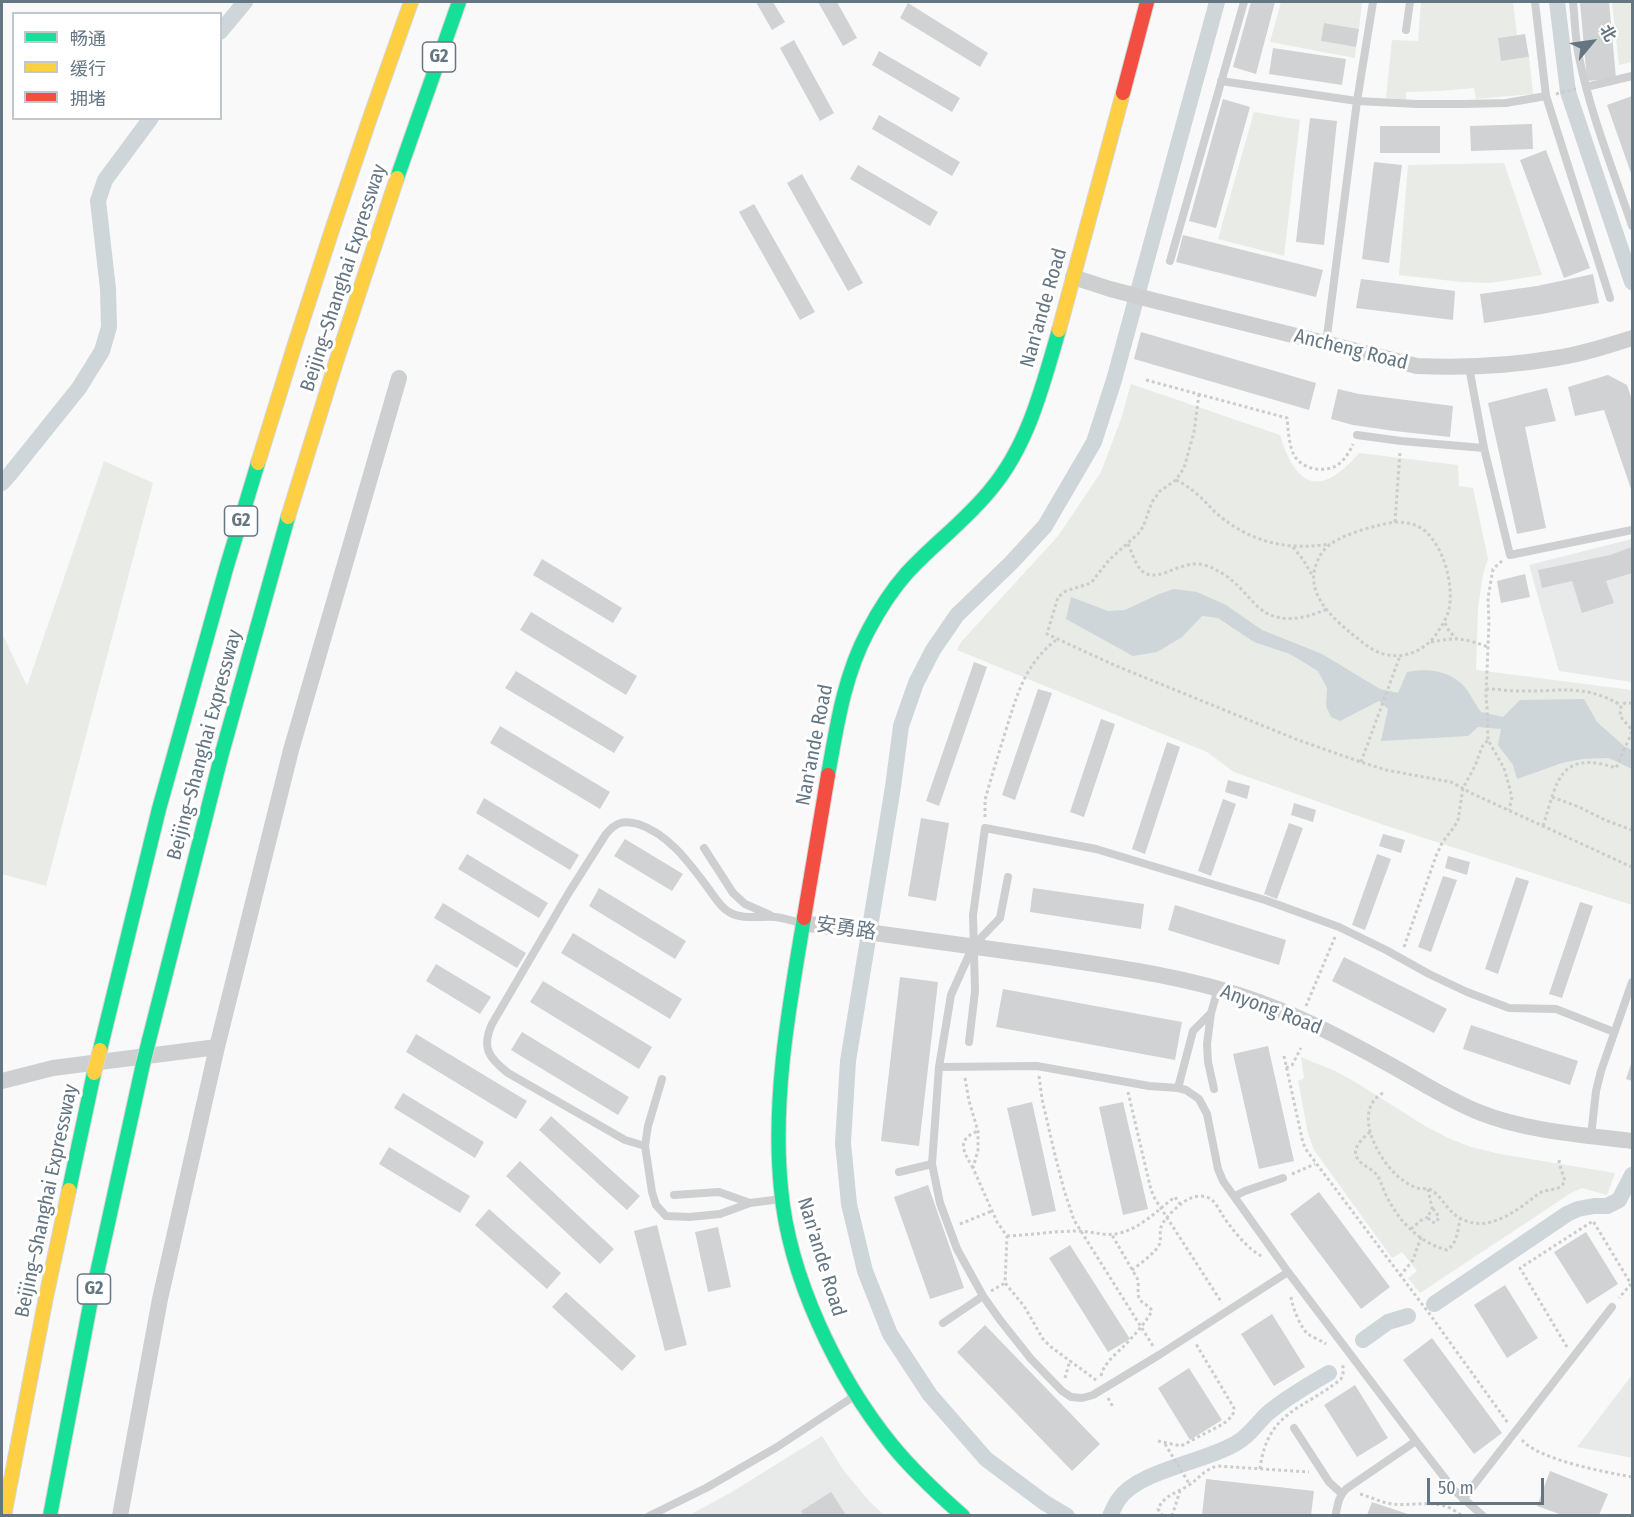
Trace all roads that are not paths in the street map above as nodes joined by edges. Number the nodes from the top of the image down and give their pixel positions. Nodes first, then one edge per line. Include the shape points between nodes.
1 (411, 2) edge
2 (459, 2) edge
3 (1147, 2) edge
4 (1244, 2) edge
5 (1373, 2) edge
6 (1410, 2) edge
7 (1535, 2) edge
8 (1573, 2) edge
9 (1406, 30) dead end
10 (1632, 76) edge
11 (1221, 81) junction
12 (1587, 87) junction
13 (1550, 95) junction
14 (1357, 101) junction
15 (1632, 226) edge
16 (1170, 261) dead end
17 (1073, 277) junction
18 (1610, 297) dead end
19 (1632, 338) edge
20 (1326, 344) junction
21 (1469, 367) junction
22 (399, 378) dead end
23 (1357, 435) road end
24 (1484, 448) junction
25 (1632, 530) edge
26 (704, 849) dead end
27 (1008, 877) dead end
28 (776, 917) junction
29 (802, 923) junction
30 (891, 936) joint
31 (974, 946) junction
32 (1632, 982) edge
33 (1218, 989) junction
34 (1212, 1013) junction
35 (1614, 1032) junction
36 (969, 1042) dead end
37 (217, 1047) junction
38 (939, 1068) junction
39 (662, 1079) dead end
40 (2, 1081) edge
41 (1178, 1088) junction
42 (1214, 1089) dead end
43 (1591, 1136) junction
44 (1632, 1141) edge
45 (645, 1146) junction
46 (932, 1164) junction
47 (899, 1172) dead end
48 (1283, 1178) road end
49 (674, 1195) dead end
50 (1235, 1196) junction
51 (782, 1199) junction
52 (750, 1203) junction
53 (1288, 1272) junction
54 (983, 1296) junction
55 (1612, 1307) road end
56 (943, 1323) dead end
57 (857, 1395) junction
58 (1294, 1428) dead end
59 (1416, 1441) junction
60 (1344, 1491) junction
61 (1463, 1499) junction
62 (1336, 1513) dead end
63 (4, 1515) edge
64 (50, 1515) edge
65 (120, 1515) edge
66 (649, 1515) edge
67 (963, 1515) edge
68 (1483, 1515) edge

1 - 63 main road, Beijing–Shanghai Expressway / G2, bridge via 298,331 159,809 94,1072
2 - 64 main road, Beijing–Shanghai Expressway / G2, bridge via 341,346 272,570 203,821 143,1064 90,1305
3 - 17 main road, Nan'ande Road
4 - 11 lane
5 - 14 lane
6 - 9 lane
7 - 13 lane
8 - 12 lane via 1578,56
10 - 12 lane
11 - 14 lane
11 - 16 lane
12 - 15 lane
13 - 14 lane via 1464,104
13 - 18 lane
14 - 20 lane
17 - 20 street, Ancheng Road
17 - 29 main road, Nan'ande Road via 1043,386 1013,458 968,515 905,575 868,630 852,664 842,699
19 - 21 street, Ancheng Road via 1558,358
20 - 21 street, Ancheng Road via 1417,366
21 - 24 lane
22 - 37 street via 291,750
23 - 24 lane
24 - 25 lane via 1510,555
26 - 28 lane via 733,893 745,904
27 - 31 lane via 1000,918
28 - 29 lane
28 - 45 lane via 729,912 673,845 645,826 621,822 606,834 492,1024 486,1036 487,1049 495,1063 625,1140
29 - 30 street, 安勇路
29 - 51 main road, Nan'ande Road via 781,1080 778,1130
30 - 31 street, Anyong Road
31 - 33 street, Anyong Road via 1145,972
31 - 35 lane via 973,915 985,828 1096,849 1265,900 1339,927 1467,992 1509,1008 1556,1009
31 - 36 lane via 975,991
31 - 38 lane via 951,995
32 - 35 lane
33 - 34 lane
33 - 43 street, Anyong Road via 1329,1032 1481,1113 1520,1125
34 - 41 lane via 1193,1031
34 - 42 lane via 1207,1050
35 - 43 lane via 1598,1082
37 - 40 street via 52,1068
37 - 65 street via 160,1299
38 - 41 lane via 1037,1066
38 - 46 lane
39 - 45 lane
41 - 50 lane via 1204,1106 1218,1169
43 - 44 street, Anyong Road
45 - 52 lane via 652,1192 656,1205 666,1216 720,1214
46 - 47 lane
46 - 54 lane via 940,1203 957,1249
48 - 50 lane
49 - 52 lane via 718,1192
50 - 53 lane
51 - 52 lane
51 - 57 main road, Nan'ande Road via 807,1295
53 - 54 lane via 1159,1355 1082,1398 1062,1391 1030,1359
53 - 59 lane
54 - 56 lane
55 - 61 lane
57 - 66 lane via 706,1488
57 - 67 main road, Nan'ande Road via 892,1445
58 - 60 lane via 1329,1482
59 - 60 lane
59 - 61 lane
60 - 62 lane
61 - 68 lane

